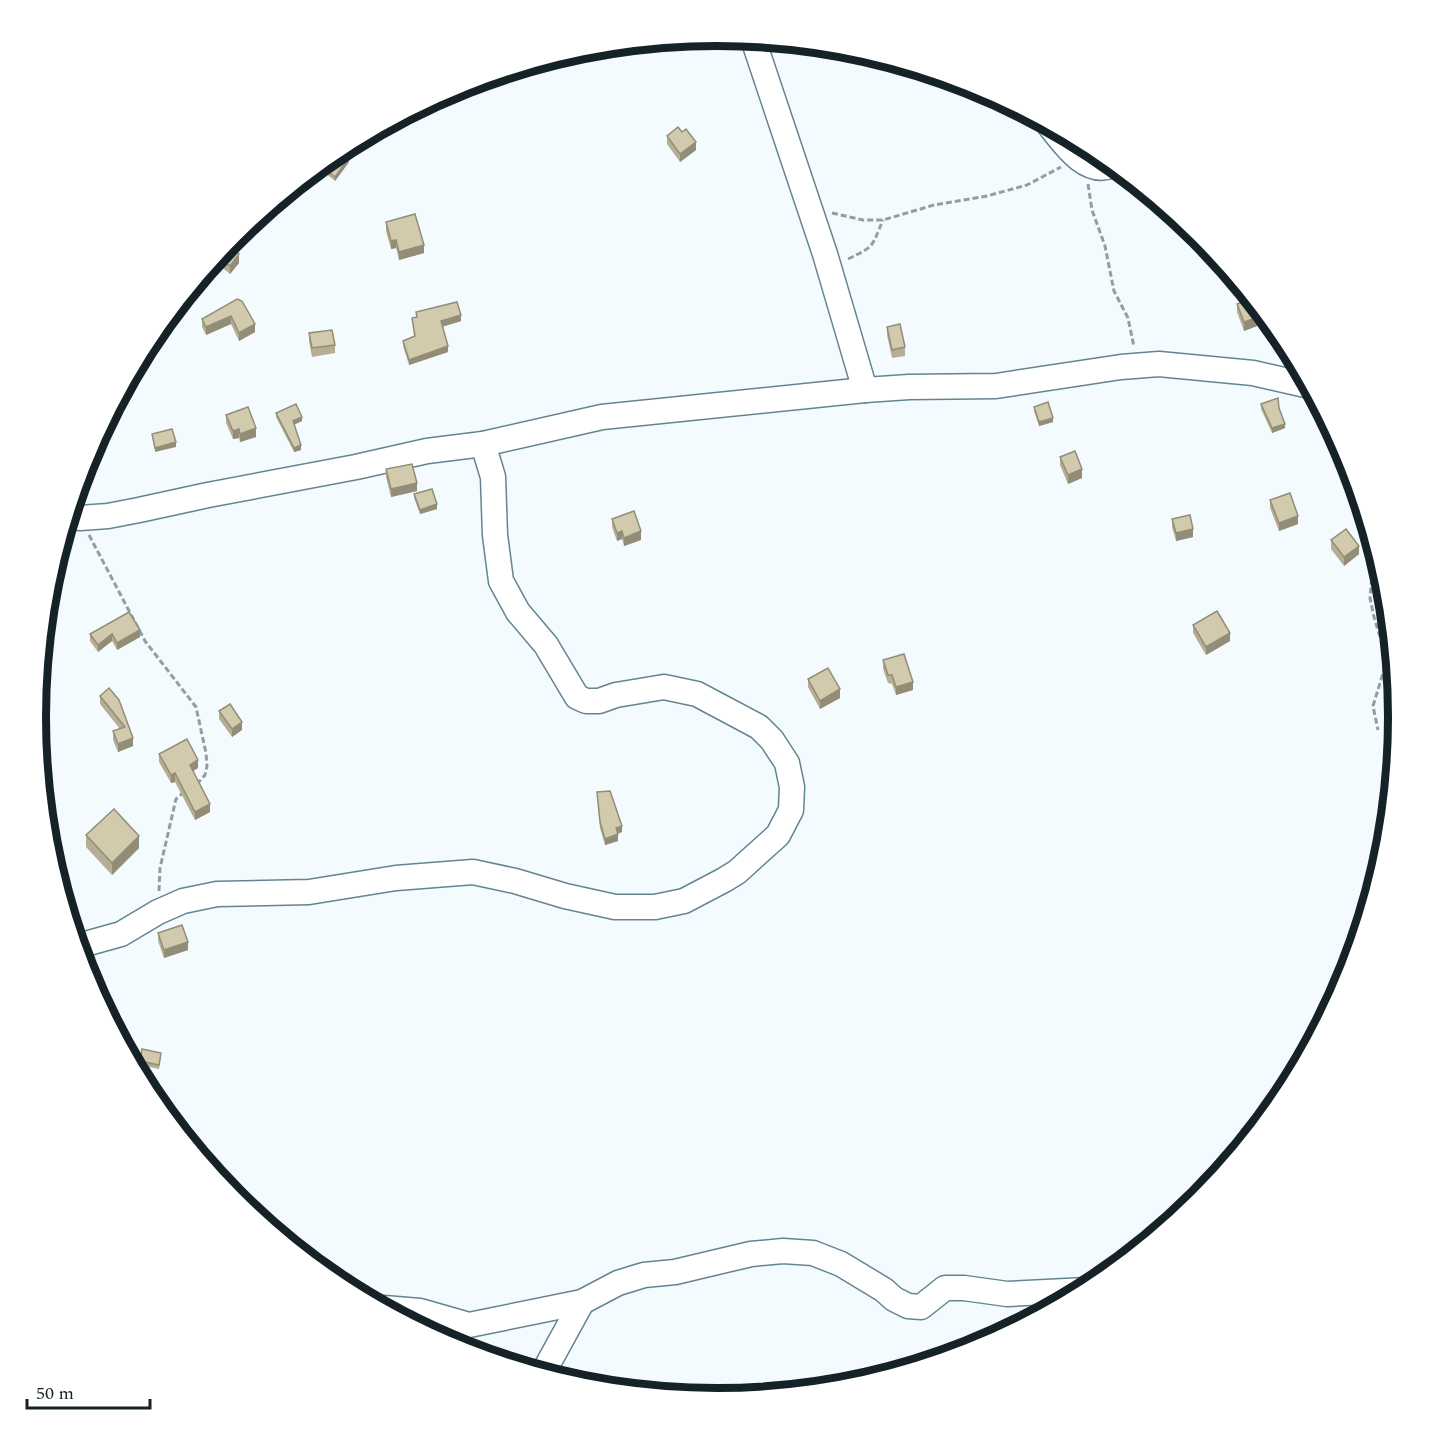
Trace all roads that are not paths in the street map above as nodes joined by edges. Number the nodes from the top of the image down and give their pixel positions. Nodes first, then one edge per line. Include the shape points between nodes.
1 (756, 48) edge
2 (1062, 142) edge
3 (1101, 168) edge
4 (1300, 384) edge
5 (865, 390) junction
6 (483, 444) junction
7 (77, 517) edge
8 (86, 944) edge
9 (1065, 1291) edge
10 (582, 1302) junction
11 (403, 1310) edge
12 (547, 1367) edge

1 - 5 street
2 - 3 street via 1082,160
4 - 5 street via 1253,374 1159,364 996,386
5 - 6 street via 602,417
6 - 7 street via 427,451 108,516
6 - 8 street via 493,477 501,581 577,697 599,701 664,687 697,694 759,727 787,763 792,787 791,810 778,835 724,880 684,901 655,907 615,907 473,872 396,878 309,892 217,894 183,901 121,934
9 - 10 street via 1007,1294 945,1288 921,1307 908,1306 842,1264 813,1253 783,1251 644,1275 618,1283
10 - 11 street via 469,1325
10 - 12 street

